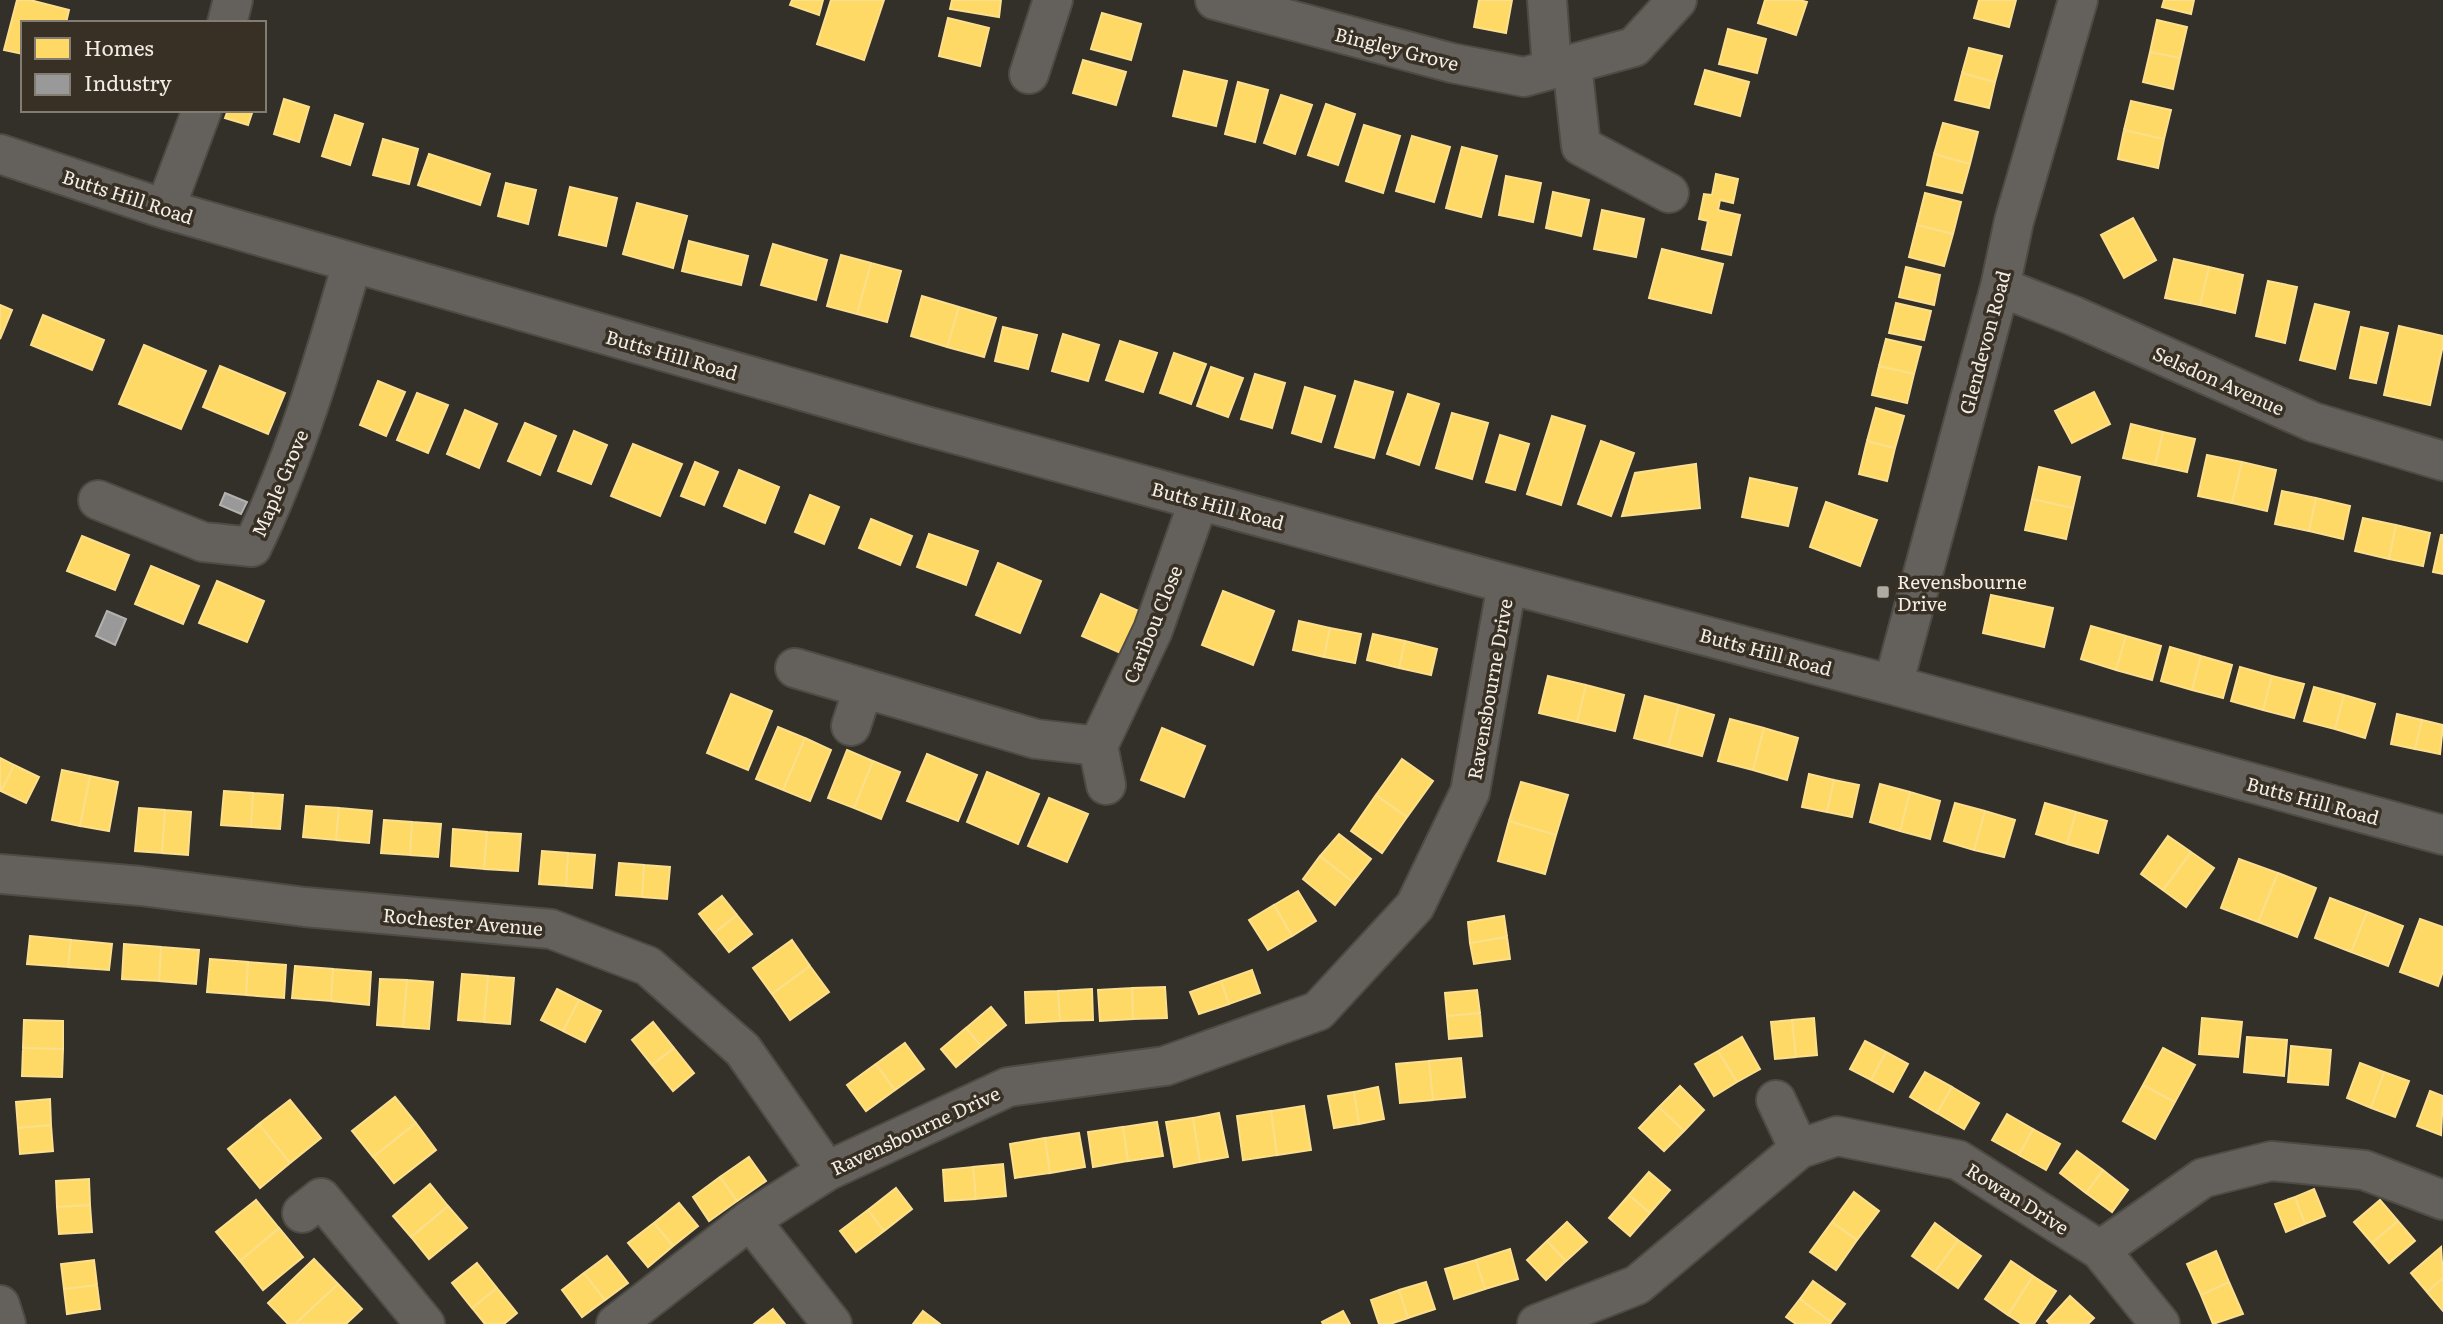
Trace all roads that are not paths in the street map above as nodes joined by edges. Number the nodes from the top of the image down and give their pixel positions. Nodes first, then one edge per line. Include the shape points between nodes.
1 (233, 0) edge
2 (1053, 0) edge
3 (1547, 0) edge
4 (1677, 0) edge
5 (2078, 0) edge
6 (1234, 2) edge
7 (228, 21) edge
8 (1562, 66) junction
9 (1029, 74) dead end
10 (201, 112) edge
11 (0, 154) edge
12 (1669, 193) dead end
13 (165, 209) junction
14 (352, 264) junction
15 (2000, 287) junction
16 (2443, 461) edge
17 (98, 500) dead end
18 (1199, 500) junction
19 (1507, 584) junction
20 (795, 668) dead end
21 (1893, 685) junction
22 (863, 689) junction
23 (851, 726) dead end
24 (1098, 746) junction
25 (1106, 785) dead end
26 (2443, 835) edge
27 (0, 874) edge
28 (1776, 1100) dead end
29 (1799, 1149) junction
30 (827, 1171) junction
31 (322, 1197) dead end
32 (2443, 1200) edge
33 (750, 1220) junction
34 (2100, 1250) junction
35 (0, 1305) edge
36 (6, 1324) edge
37 (425, 1324) edge
38 (616, 1324) edge
39 (832, 1324) edge
40 (1537, 1324) edge
41 (2160, 1324) edge

1 - 7 street
2 - 9 street
3 - 8 street
4 - 8 street, Bingley Grove via 1634,47
5 - 15 street, Glendevon Road via 2014,221
6 - 8 street, Bingley Grove via 1452,64 1524,76
8 - 12 street via 1581,146
10 - 13 street
11 - 13 street, Butts Hill Road
13 - 14 street, Butts Hill Road
14 - 17 street, Maple Grove via 313,400 252,547 203,542
14 - 18 street, Butts Hill Road
15 - 16 street, Selsdon Avenue via 2314,422
15 - 21 street, Glendevon Road
18 - 19 street, Butts Hill Road
18 - 24 street, Caribou Close via 1153,630
19 - 21 street, Butts Hill Road
19 - 30 street, Ravensbourne Drive via 1470,792 1415,906 1318,1011 1165,1066 1008,1087
20 - 22 street
21 - 26 street, Butts Hill Road
22 - 23 street
22 - 24 street via 1036,739
24 - 25 street
27 - 30 street, Rochester Avenue via 551,929 648,966 743,1050
28 - 29 street
29 - 34 street, Rowan Drive via 1837,1136 1958,1160
29 - 40 street, Rowan Drive via 1637,1285
30 - 33 street, Ravensbourne Drive
31 - 37 street
32 - 34 street via 2364,1170 2271,1161 2203,1178
33 - 38 street, Ravensbourne Drive
33 - 39 street
34 - 41 street, Rowan Drive
35 - 36 street

